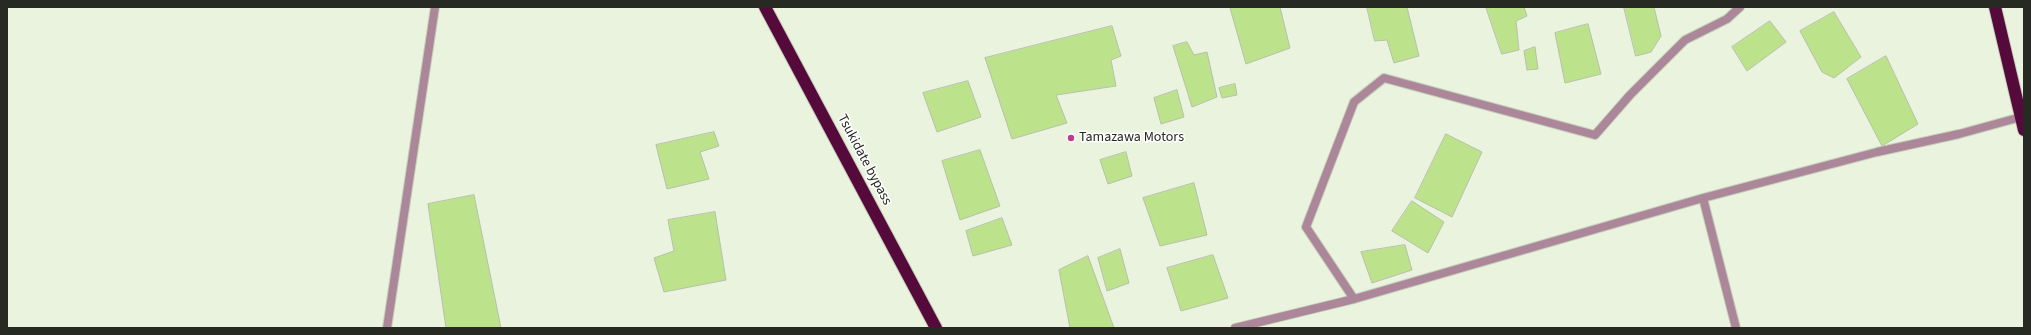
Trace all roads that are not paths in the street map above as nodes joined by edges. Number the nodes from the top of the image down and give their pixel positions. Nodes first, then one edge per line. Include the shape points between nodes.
1 (435, 7) edge
2 (765, 7) edge
3 (1740, 7) edge
4 (1996, 7) edge
5 (2021, 117) junction
6 (2024, 130) edge
7 (1703, 198) junction
8 (1354, 299) junction
9 (387, 328) edge
10 (936, 328) edge
11 (1235, 328) edge
12 (1736, 328) edge

1 - 9 street
2 - 10 highway, Tsukidate bypass
3 - 8 street via 1727,19 1685,40 1630,95 1596,135 1384,78 1354,102 1306,227
4 - 5 highway
5 - 6 highway
5 - 7 street
7 - 8 street
7 - 12 street
8 - 11 street

